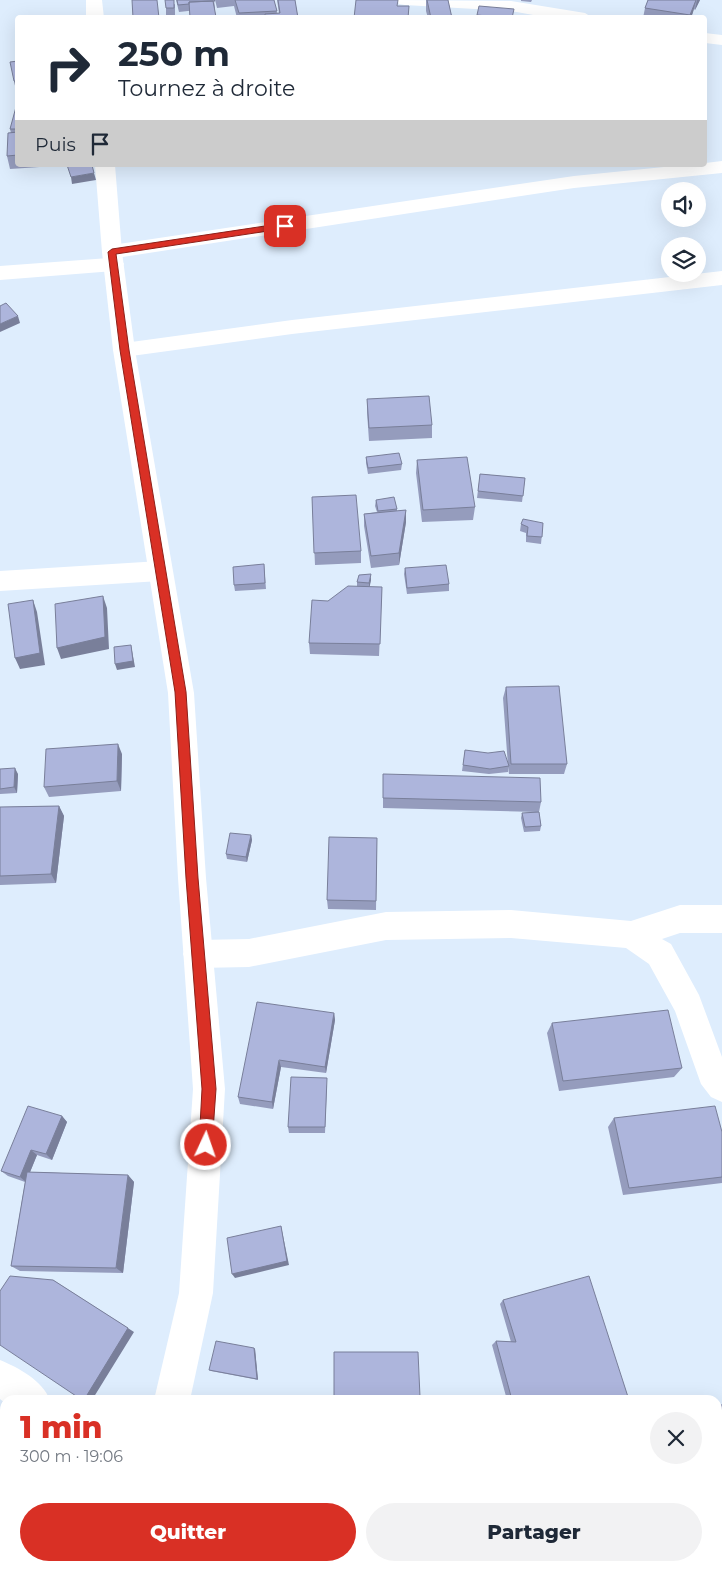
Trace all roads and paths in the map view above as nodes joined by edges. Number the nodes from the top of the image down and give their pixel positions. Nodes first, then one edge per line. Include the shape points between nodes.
1 (94, 0) edge
2 (405, 0) edge
3 (95, 15) edge
4 (567, 15) edge
5 (707, 38) edge
6 (722, 40) edge
7 (105, 167) edge
8 (722, 167) edge
9 (113, 258) junction
10 (0, 273) edge
11 (722, 278) edge
12 (124, 350) junction
13 (160, 571) junction
14 (0, 581) edge
15 (722, 919) edge
16 (631, 935) junction
17 (198, 954) junction
18 (722, 1086) edge
19 (0, 1378) edge
20 (25, 1395) edge
21 (173, 1395) edge

1 - 3 street
2 - 4 street via 511,6
5 - 6 street
7 - 9 street
8 - 9 street via 574,182
9 - 10 street
9 - 12 street
11 - 12 street via 292,326
12 - 13 street
13 - 14 street
13 - 17 street via 181,692
15 - 16 street via 680,919
16 - 17 street via 511,924 395,926 249,953
16 - 18 street via 660,954 688,1005 712,1073
17 - 21 street via 209,1089 196,1293
19 - 20 street

